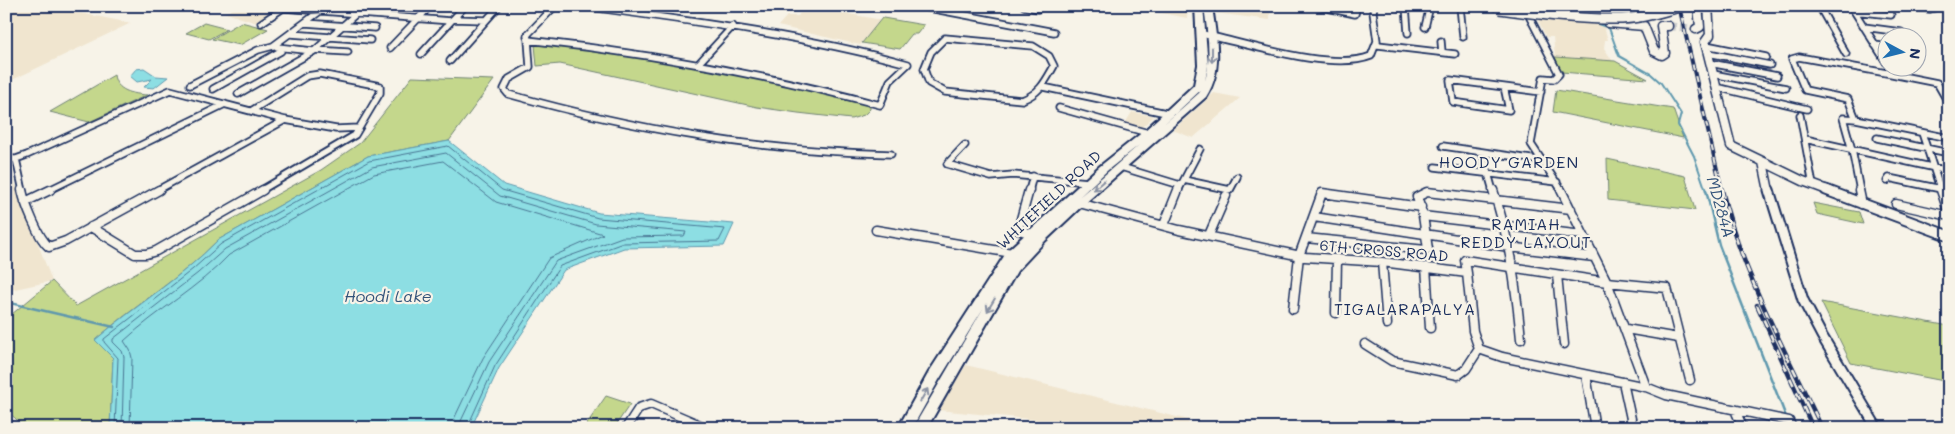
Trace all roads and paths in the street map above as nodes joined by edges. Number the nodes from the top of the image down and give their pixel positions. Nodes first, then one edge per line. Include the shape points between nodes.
1 (327, 6) edge
2 (365, 6) edge
3 (430, 6) edge
4 (466, 6) edge
5 (499, 6) edge
6 (555, 6) edge
7 (582, 6) edge
8 (918, 6) edge
9 (1024, 6) edge
10 (1199, 6) edge
11 (1208, 6) edge
12 (1318, 6) edge
13 (1356, 6) edge
14 (1374, 6) edge
15 (1406, 6) edge
16 (1430, 6) edge
17 (1460, 6) edge
18 (1517, 6) edge
19 (1670, 6) edge
20 (1682, 6) edge
21 (1698, 6) edge
22 (1708, 6) edge
23 (1819, 6) edge
24 (1906, 6) edge
25 (1938, 6) edge
26 (285, 7) edge
27 (1495, 7) edge
28 (1555, 8) edge
29 (1038, 9) dead end
30 (1581, 9) edge
31 (1853, 9) edge
32 (1530, 10) edge
33 (1620, 10) edge
34 (320, 12) junction
35 (356, 14) junction
36 (1891, 15) dead end
37 (418, 18) junction
38 (452, 20) junction
39 (486, 20) junction
40 (261, 23) dead end
41 (305, 23) junction
42 (1635, 24) junction
43 (342, 26) junction
44 (733, 26) junction
45 (1668, 26) dead end
46 (1425, 27) dead end
47 (1864, 27) junction
48 (375, 28) dead end
49 (1696, 29) dead end
50 (1878, 29) edge
51 (1054, 32) dead end
52 (1408, 33) dead end
53 (291, 34) junction
54 (1207, 35) junction
55 (330, 37) junction
56 (1463, 37) dead end
57 (370, 40) dead end
58 (528, 40) junction
59 (1441, 41) dead end
60 (1378, 45) junction
61 (1875, 45) junction
62 (1878, 45) edge
63 (272, 46) junction
64 (281, 48) junction
65 (390, 48) dead end
66 (1707, 49) junction
67 (1878, 50) edge
68 (314, 51) junction
69 (348, 52) dead end
70 (1442, 52) junction
71 (421, 54) dead end
72 (1454, 54) dead end
73 (1846, 54) dead end
74 (1766, 57) dead end
75 (450, 61) dead end
76 (699, 63) junction
77 (1710, 63) junction
78 (1770, 65) dead end
79 (1878, 72) edge
80 (1713, 74) junction
81 (1777, 76) dead end
82 (1912, 78) edge
83 (190, 86) dead end
84 (1044, 87) junction
85 (1203, 87) junction
86 (1504, 87) junction
87 (1716, 87) junction
88 (1786, 88) dead end
89 (214, 89) dead end
90 (1541, 92) junction
91 (238, 94) dead end
92 (225, 104) junction
93 (1949, 104) edge
94 (1059, 108) dead end
95 (1807, 109) dead end
96 (250, 111) junction
97 (1171, 114) junction
98 (1800, 115) dead end
99 (1856, 119) junction
100 (285, 120) junction
101 (359, 128) junction
102 (1148, 133) junction
103 (1922, 133) junction
104 (1877, 138) dead end
105 (1949, 138) edge
106 (1805, 140) junction
107 (965, 145) dead end
108 (1443, 146) dead end
109 (1926, 148) junction
110 (1200, 150) dead end
111 (1852, 150) junction
112 (1482, 152) junction
113 (1949, 153) edge
114 (891, 154) dead end
115 (6, 159) edge
116 (16, 159) junction
117 (1544, 161) junction
118 (1763, 162) junction
119 (1121, 167) junction
120 (1435, 167) dead end
121 (1933, 168) junction
122 (1949, 171) edge
123 (1486, 174) junction
124 (1033, 176) junction
125 (1237, 177) dead end
126 (1887, 181) dead end
127 (1088, 182) junction
128 (1182, 182) junction
129 (1557, 182) junction
130 (1813, 185) junction
131 (1941, 190) junction
132 (1949, 194) edge
133 (1226, 196) dead end
134 (1496, 200) junction
135 (25, 202) junction
136 (1079, 203) junction
137 (1862, 204) junction
138 (1896, 204) dead end
139 (1421, 207) junction
140 (1571, 209) junction
141 (1949, 215) edge
142 (1423, 216) junction
143 (1314, 218) junction
144 (1164, 225) junction
145 (1505, 226) junction
146 (91, 227) junction
147 (876, 230) dead end
148 (1033, 234) junction
149 (1426, 234) junction
150 (1209, 235) junction
151 (1583, 235) junction
152 (1949, 236) edge
153 (1306, 238) junction
154 (1509, 247) junction
155 (1012, 254) junction
156 (1299, 256) junction
157 (1594, 257) junction
158 (1337, 259) junction
159 (1382, 262) junction
160 (1426, 267) junction
161 (1512, 269) junction
162 (1467, 273) junction
163 (1557, 275) junction
164 (1607, 282) junction
165 (1293, 309) dead end
166 (1336, 313) dead end
167 (1387, 324) dead end
168 (1430, 328) dead end
169 (1626, 329) junction
170 (1678, 338) junction
171 (1521, 339) dead end
172 (1365, 344) dead end
173 (1564, 344) dead end
174 (1480, 349) junction
175 (949, 364) junction
176 (1586, 375) junction
177 (1690, 380) dead end
178 (1623, 382) junction
179 (1646, 387) junction
180 (1735, 410) junction
181 (1790, 425) edge
182 (626, 428) edge
183 (707, 428) edge
184 (905, 428) edge
185 (920, 428) edge
186 (1595, 428) edge
187 (1633, 428) edge
188 (1743, 428) edge
189 (1877, 428) edge

1 - 34 street
2 - 35 street
3 - 37 street
4 - 38 street
5 - 39 street
6 - 58 street via 529,33
7 - 44 street
8 - 51 street
9 - 29 street
10 - 54 main road
11 - 54 main road
12 - 13 street via 1355,14
14 - 60 street
15 - 52 street
16 - 46 street
17 - 56 street
18 - 32 street
19 - 27 main road, bridge via 1642,14 1614,16
20 - 27 main road, bridge via 1622,19 1544,15
21 - 49 street via 1700,28
22 - 66 street via 1710,32 1705,42
23 - 73 street
24 - 25 street
26 - 34 street
26 - 40 street
27 - 32 street
28 - 30 street
28 - 32 street
30 - 33 street
31 - 36 street
31 - 47 street
32 - 42 street
32 - 90 street via 1559,74 1554,79 1543,78
33 - 42 street
34 - 35 street
34 - 41 street
35 - 37 street
35 - 43 street
37 - 38 street
37 - 65 street
38 - 39 street
38 - 71 street
39 - 75 street
41 - 43 street
41 - 53 street
42 - 45 street via 1644,26 1654,51 1662,55 1665,54 1661,26
43 - 48 street
43 - 55 street
44 - 76 street
44 - 76 street via 860,51 908,64 890,81 880,105 795,82
47 - 50 street
47 - 61 street
53 - 55 street
53 - 63 street
54 - 60 street via 1291,55 1342,61 1367,59
54 - 85 main road via 1211,78
55 - 57 street
55 - 68 street
58 - 76 street via 612,48
58 - 114 street via 530,67 504,84 508,94 650,131 779,149
59 - 70 street
60 - 70 street
61 - 62 street
61 - 67 street
63 - 64 street
63 - 83 street via 258,50
64 - 68 street
64 - 89 street via 281,51
66 - 74 street
66 - 77 street
66 - 78 street
68 - 69 street
68 - 91 street
70 - 72 street
77 - 80 street
77 - 81 street
79 - 99 street via 1793,58 1805,90 1848,99
80 - 87 street
80 - 88 street
82 - 93 street via 1937,83
84 - 84 street via 1022,100 945,92 929,83 924,68 931,52 945,38 1033,46 1049,56 1054,66
84 - 97 street
85 - 97 main road, WHITEFIELD ROAD
85 - 119 main road, WHITEFIELD ROAD via 1170,126
86 - 86 street via 1459,81 1450,80 1453,102 1509,110
86 - 90 street
87 - 95 street
87 - 118 street via 1731,146
90 - 117 street via 1531,144
92 - 96 street
92 - 116 street via 170,90
92 - 135 street
94 - 102 street
96 - 100 street
96 - 101 street via 307,76 320,74 380,86 380,93
97 - 102 main road, WHITEFIELD ROAD
98 - 106 street
99 - 103 street
99 - 111 street via 1843,118
100 - 101 street via 336,129
100 - 146 street
101 - 146 street via 346,142 156,251 135,254
102 - 127 main road, WHITEFIELD ROAD
103 - 105 street
103 - 109 street
104 - 109 street
106 - 111 street
106 - 130 street
107 - 124 street via 947,164 991,177
108 - 112 street
109 - 113 street
109 - 121 street
110 - 128 street
111 - 121 street
111 - 137 street
112 - 117 street
112 - 123 street
115 - 116 street
116 - 135 street
117 - 129 street
118 - 130 street
118 - 189 street via 1772,204 1803,300
119 - 128 street
119 -> 136 main road, WHITEFIELD ROAD
120 - 123 street
121 - 122 street
121 - 131 street
123 - 129 street
123 - 134 street
124 - 127 street
124 - 148 street via 1018,230
125 - 128 street via 1230,190
126 - 131 street via 1889,178
127 - 148 main road, WHITEFIELD ROAD
128 - 144 street
129 - 140 street
130 - 137 street
131 - 132 street
131 - 141 street
133 - 150 street
134 - 139 street via 1427,192 1417,197
134 - 140 street
134 - 145 street
135 - 146 street via 42,242 49,247
136 - 144 street, 6TH CROSS ROAD
136 -> 175 main road, WHITEFIELD ROAD via 1013,268
137 - 152 street
138 - 141 street
139 - 142 street
139 - 143 street via 1322,192
140 - 151 street
142 - 145 street
142 - 149 street
143 - 149 street
143 - 153 street
144 - 150 street, 6TH CROSS ROAD
145 - 151 street
145 - 154 street
147 - 155 street
148 - 155 main road, WHITEFIELD ROAD
149 - 153 street via 1428,249 1424,251
149 - 154 street
150 - 156 street, 6TH CROSS ROAD
151 - 157 street
153 - 156 street
154 - 157 street
154 - 161 street
155 - 175 main road, WHITEFIELD ROAD
156 - 158 street, 6TH CROSS ROAD
156 - 165 street
157 - 164 street
158 - 159 street, 6TH CROSS ROAD
158 - 166 street
159 - 160 street, 6TH CROSS ROAD
159 - 167 street
160 - 162 street, 6TH CROSS ROAD
160 - 168 street
161 - 162 street, 6TH CROSS ROAD via 1465,260
161 - 163 street, 6TH CROSS ROAD
161 - 171 street
162 - 174 street via 1473,331
163 - 164 street, 6TH CROSS ROAD
163 - 173 street
164 - 169 street
164 - 170 street, 6TH CROSS ROAD via 1667,288
169 - 170 street
169 - 179 street
170 - 177 street
172 - 174 street via 1392,361 1458,375
174 - 176 street via 1502,357
184 -> 175 main road, WHITEFIELD ROAD
175 - 185 main road, WHITEFIELD ROAD
176 - 178 street
176 - 186 street
178 - 179 street
178 - 187 street
179 - 180 street via 1666,395
180 - 181 street
180 - 188 street
182 - 183 street via 639,408 650,404

